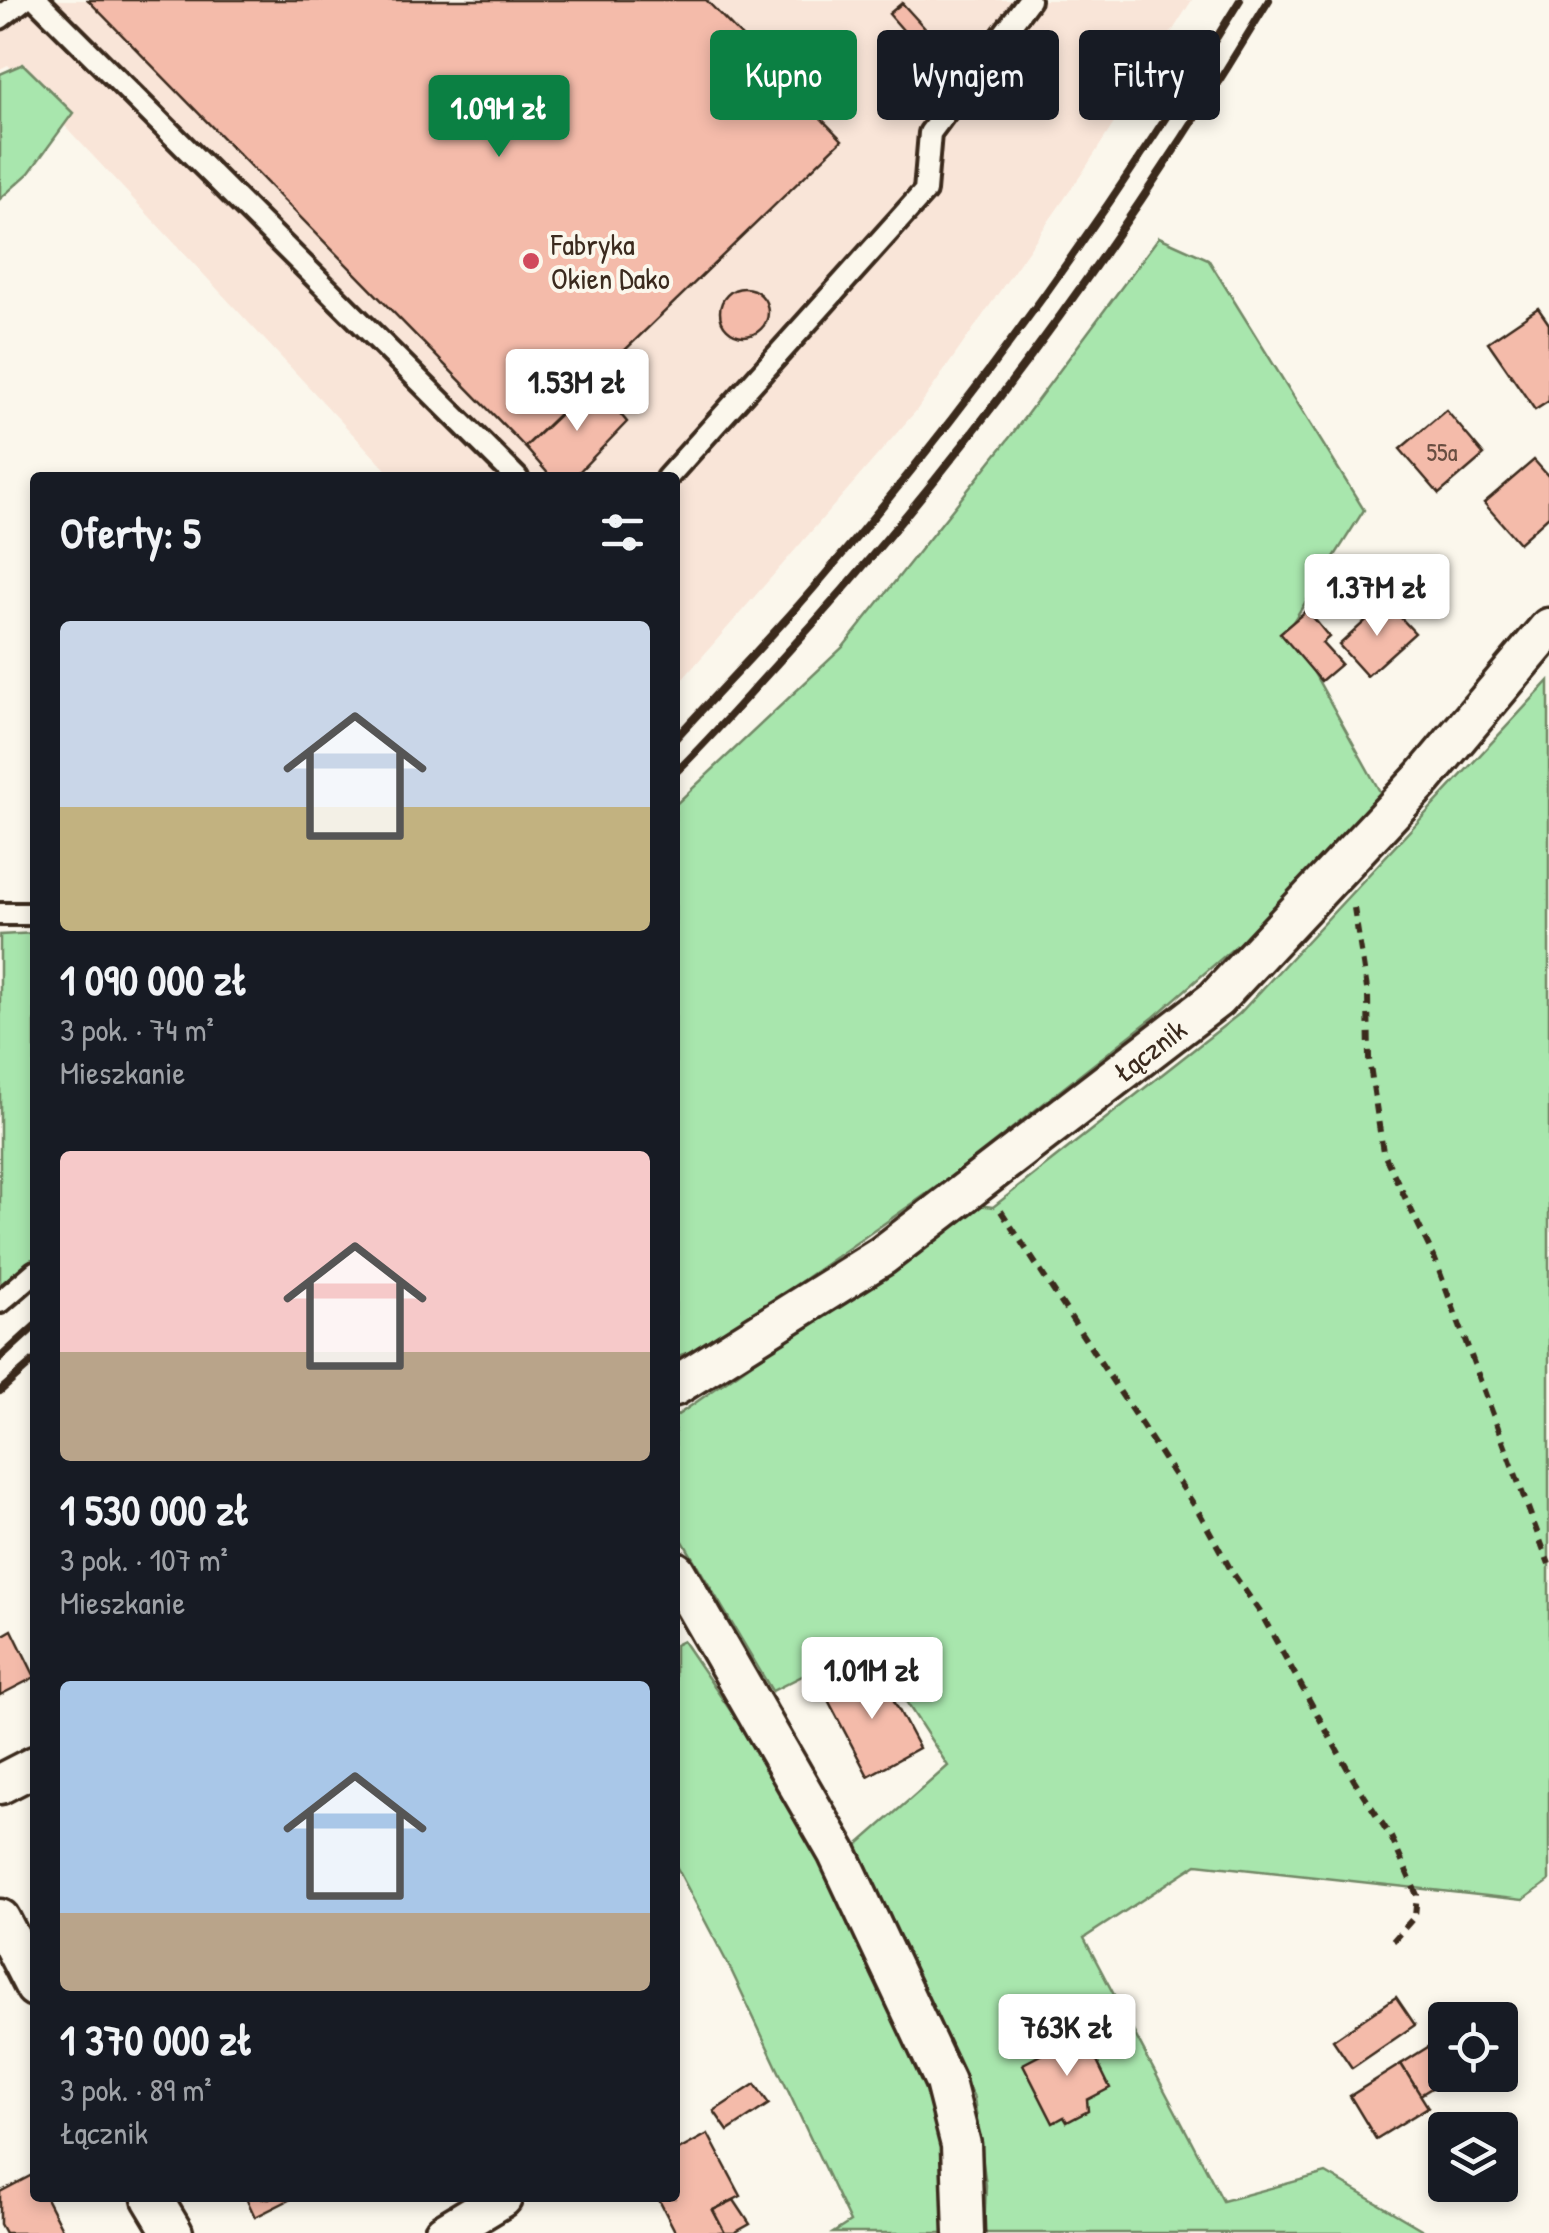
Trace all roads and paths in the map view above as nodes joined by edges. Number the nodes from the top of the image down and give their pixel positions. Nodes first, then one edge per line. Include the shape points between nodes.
1 (23, 0) edge
2 (37, 0) edge
3 (1028, 0) edge
4 (0, 18) edge
5 (511, 472) edge
6 (673, 472) edge
7 (1549, 628) edge
8 (1336, 871) junction
9 (0, 914) edge
10 (30, 914) edge
11 (980, 1180) junction
12 (30, 1276) edge
13 (0, 1302) edge
14 (680, 1383) edge
15 (1549, 1564) edge
16 (680, 1580) edge
17 (30, 1769) edge
18 (0, 1784) edge
19 (0, 1920) edge
20 (1392, 1941) dead end
21 (30, 1977) edge
22 (154, 2202) edge
23 (495, 2202) edge
24 (173, 2233) edge
25 (444, 2233) edge
26 (964, 2233) edge

1 - 4 lane
2 - 5 lane
3 - 6 lane via 930,133 925,191
7 - 8 street, Łącznik
8 - 11 street, Łącznik via 1216,999
8 - 15 path via 1354,906 1383,1152 1434,1257
9 - 10 lane
11 - 14 street, Łącznik via 882,1256
11 - 20 path via 1200,1514 1391,1837 1416,1896 1415,1916
12 - 13 lane
16 - 26 street via 837,1852 945,2082 961,2145
17 - 18 street
19 - 21 street
22 - 24 street
23 - 25 street

